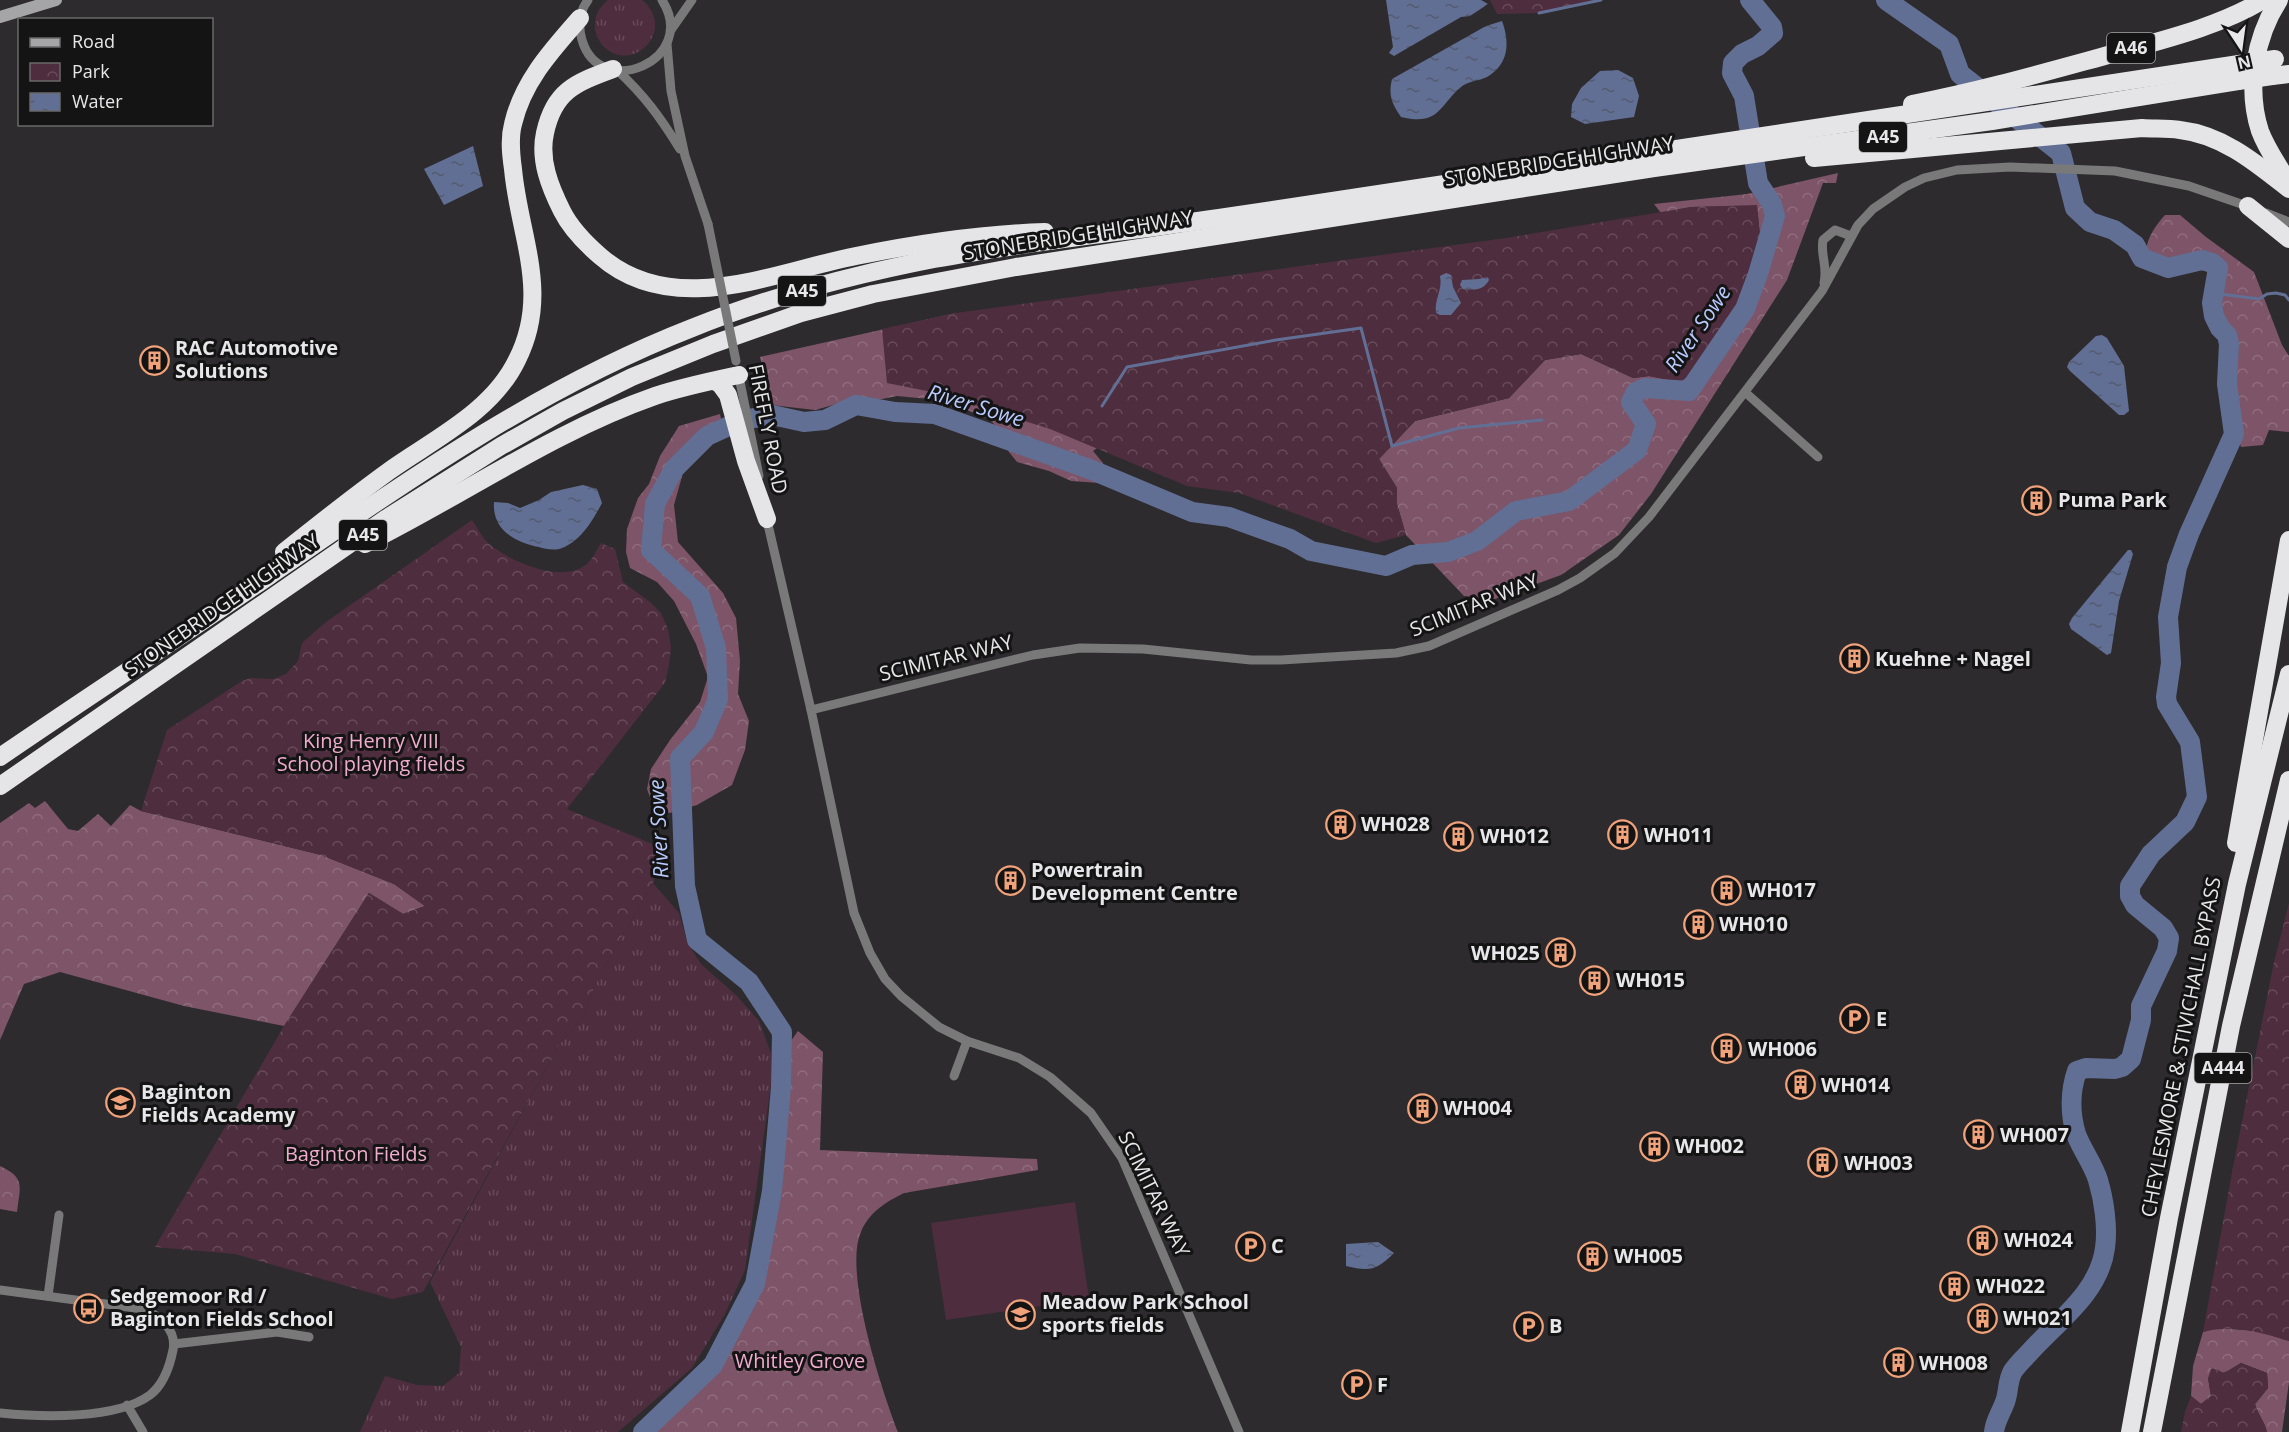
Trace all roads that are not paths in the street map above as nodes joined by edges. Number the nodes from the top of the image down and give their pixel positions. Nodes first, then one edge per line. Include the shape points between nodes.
1 (56, 0) edge
2 (577, 0) edge
3 (588, 0) edge
4 (662, 0) edge
5 (692, 0) edge
6 (2263, 0) edge
7 (2278, 0) edge
8 (580, 16) junction
9 (0, 17) edge
10 (670, 32) junction
11 (667, 44) junction
12 (2281, 67) edge
13 (615, 70) junction
14 (2238, 73) junction
15 (1966, 100) junction
16 (1775, 144) junction
17 (685, 156) junction
18 (1728, 156) junction
19 (2289, 184) edge
20 (2289, 189) edge
21 (2248, 206) junction
22 (2289, 222) edge
23 (1123, 231) junction
24 (1851, 236) junction
25 (2289, 239) edge
26 (1822, 291) junction
27 (736, 381) junction
28 (1746, 393) junction
29 (1818, 458) dead end
30 (767, 519) joint
31 (2289, 540) edge
32 (311, 571) junction
33 (233, 600) junction
34 (2289, 674) edge
35 (811, 710) junction
36 (0, 757) edge
37 (2289, 780) edge
38 (0, 786) edge
39 (2237, 884) junction
40 (968, 1041) junction
41 (954, 1076) dead end
42 (59, 1215) dead end
43 (0, 1290) edge
44 (48, 1296) junction
45 (309, 1337) dead end
46 (174, 1344) junction
47 (2166, 1357) junction
48 (128, 1405) junction
49 (0, 1413) edge
50 (143, 1432) edge
51 (1239, 1432) edge
52 (2130, 1432) edge
53 (2152, 1432) edge
54 (2158, 1432) edge

1 - 9 street
2 - 8 street, FIREFLY ROAD
3 - 8 street
4 - 10 street via 670,19
5 - 10 street
6 - 15 highway, A46 via 2208,24 1995,86
7 - 19 highway via 2259,44 2254,91 2260,131
8 - 13 street, FIREFLY ROAD via 583,44 596,60
8 - 33 highway via 536,71 512,125 513,178 533,282 531,313 517,361 495,392 474,412 331,514 266,566
10 - 11 street
11 - 13 street via 646,66
11 - 17 street, FIREFLY ROAD via 671,91
12 - 14 highway, STONEBRIDGE HIGHWAY / A45, bridge
13 - 17 street, FIREFLY ROAD via 656,110
13 - 23 highway via 585,79 562,94 549,116 544,157 554,195 567,221 584,243 633,278 689,290 983,234
14 - 15 highway, STONEBRIDGE HIGHWAY / A45 via 2009,100
14 - 16 highway, STONEBRIDGE HIGHWAY / A45 via 1992,121
15 - 16 highway, STONEBRIDGE HIGHWAY / A45
16 - 18 highway, STONEBRIDGE HIGHWAY / A45
16 - 18 highway
16 - 20 highway via 2022,139 2142,128 2180,130 2227,145
17 - 27 street, FIREFLY ROAD, bridge via 708,225
18 - 23 highway, STONEBRIDGE HIGHWAY / A45 via 1521,171
18 - 32 highway, STONEBRIDGE HIGHWAY / A45 via 994,271 873,294 801,314 712,344 563,411 454,474
21 - 22 street, SCIMITAR WAY
21 - 24 street, SCIMITAR WAY via 2190,186 2115,171 2010,167 1957,170 1905,187 1873,210
21 - 25 highway
23 - 33 highway, STONEBRIDGE HIGHWAY / A45 via 894,267 802,291 693,327 566,385 491,427
24 - 26 street, SCIMITAR WAY
24 - 26 street via 1835,230 1823,240 1827,272
26 - 28 street, SCIMITAR WAY
27 - 30 highway
27 - 32 highway via 714,381 653,397 595,421
28 - 29 street
28 - 35 street, SCIMITAR WAY via 1616,553 1558,590 1429,646 1281,660 1080,648 1023,657
30 - 35 street, FIREFLY ROAD
31 - 39 highway via 2235,847
32 - 38 highway, STONEBRIDGE HIGHWAY / A45
33 - 36 highway, STONEBRIDGE HIGHWAY / A45
34 - 39 highway, CHEYLESMORE & STIVICHALL BYPASS / A444
35 - 40 street, SCIMITAR WAY via 854,913 870,953 885,979 901,996 939,1027
37 - 47 highway, A444 via 2231,1026
39 - 52 highway, CHEYLESMORE & STIVICHALL BYPASS / A444
40 - 41 street
40 - 51 street, SCIMITAR WAY via 1019,1058 1050,1077 1091,1113 1107,1134 1122,1158
42 - 44 street
43 - 44 street
44 - 46 street via 154,1313 165,1323
45 - 46 street via 277,1332
46 - 48 street via 168,1369 158,1386
47 - 53 highway, A444
47 - 54 highway
48 - 49 street via 75,1415
48 - 50 street

